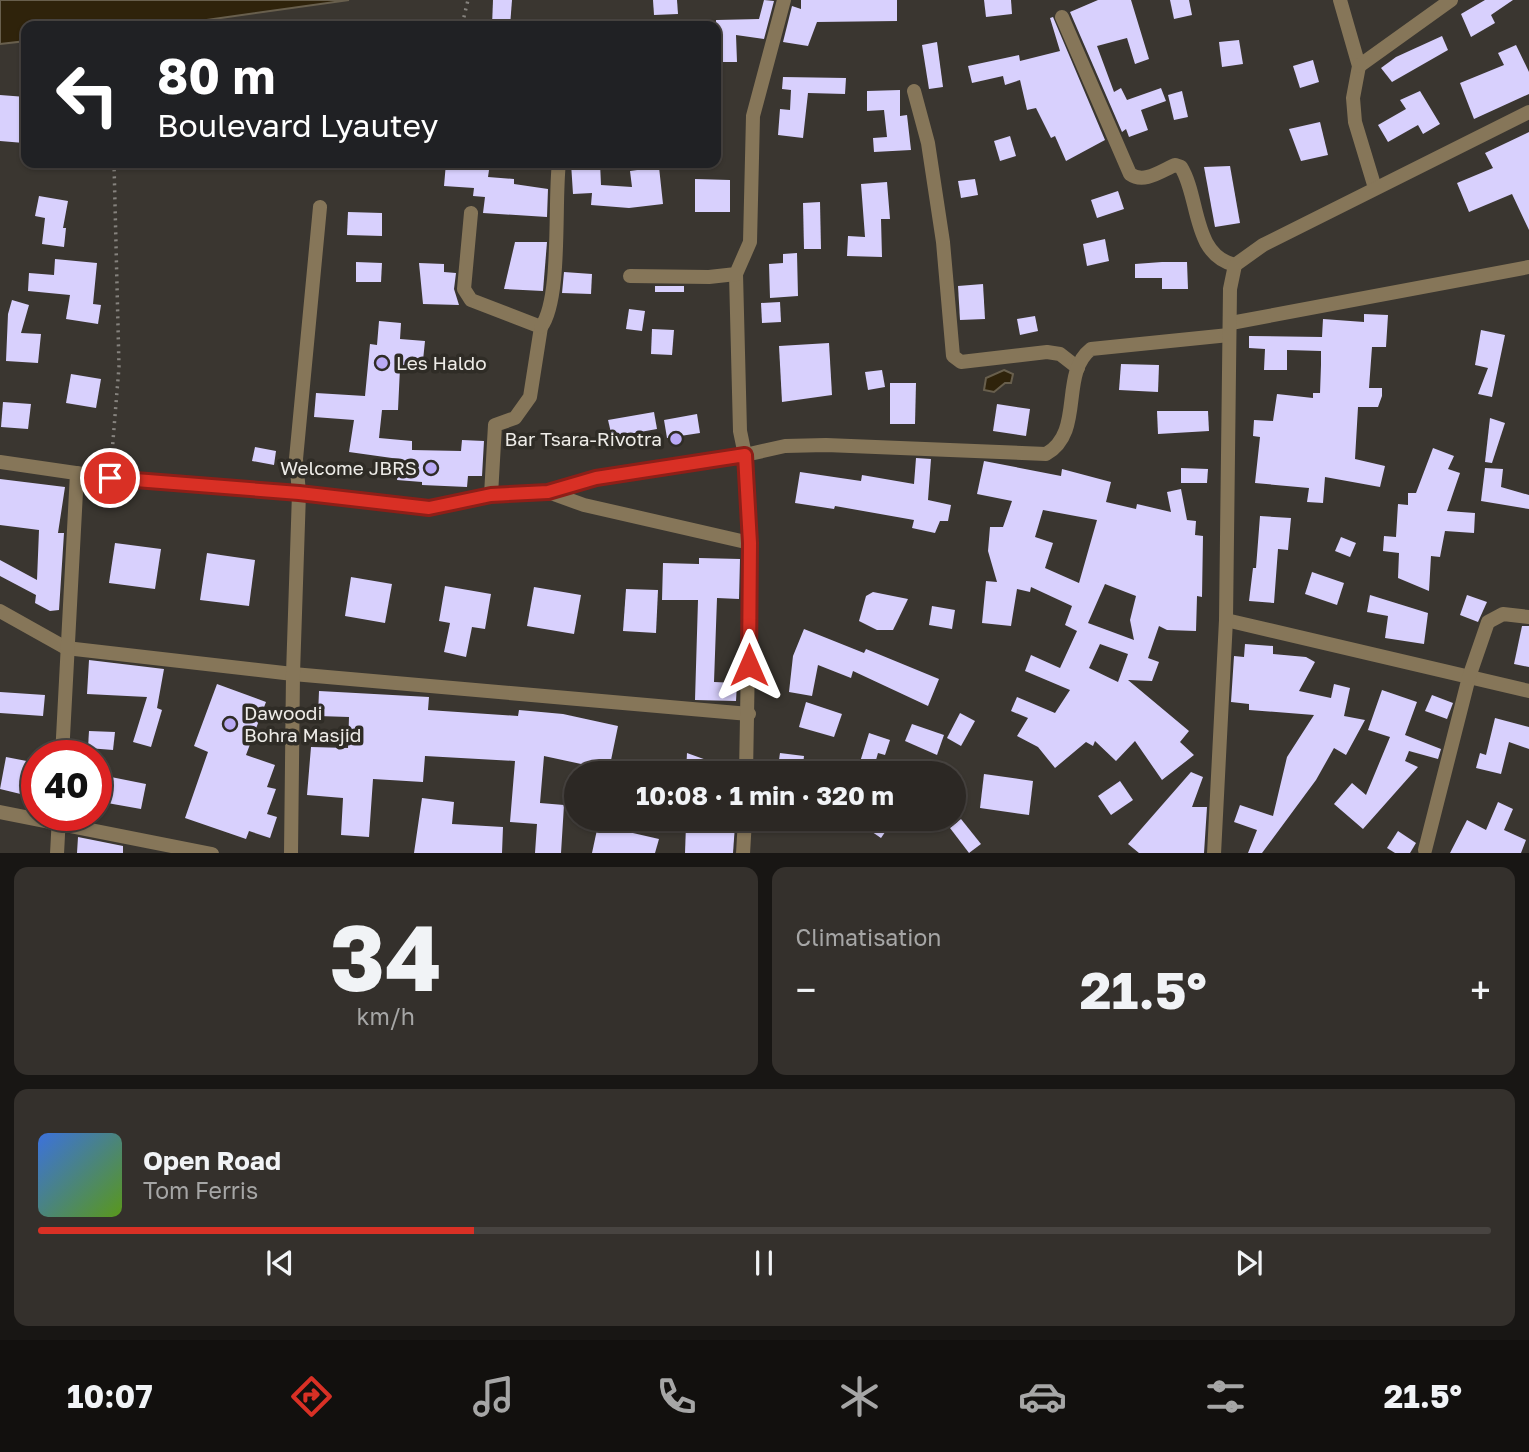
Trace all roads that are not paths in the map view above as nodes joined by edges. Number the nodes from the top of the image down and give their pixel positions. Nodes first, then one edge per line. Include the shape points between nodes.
1 (784, 0) edge
2 (1340, 0) edge
3 (1451, 0) edge
4 (1062, 17) dead end
5 (1359, 66) junction
6 (914, 91) dead end
7 (1529, 112) edge
8 (559, 168) edge
9 (1375, 188) junction
10 (320, 207) dead end
11 (471, 214) dead end
12 (1235, 265) junction
13 (1529, 267) edge
14 (736, 274) junction
15 (630, 276) dead end
16 (541, 327) junction
17 (1230, 329) junction
18 (1078, 368) junction
19 (745, 455) junction
20 (0, 463) edge
21 (77, 473) junction
22 (548, 492) junction
23 (299, 493) junction
24 (491, 495) junction
25 (750, 543) junction
26 (0, 611) edge
27 (1529, 617) edge
28 (1226, 620) junction
29 (66, 648) junction
30 (293, 674) junction
31 (1469, 677) junction
32 (1529, 691) edge
33 (749, 714) junction
34 (63, 740) edge
35 (747, 761) edge
36 (0, 812) edge
37 (21, 814) edge
38 (58, 831) edge
39 (112, 831) edge
40 (744, 831) edge
41 (1425, 850) dead end
42 (57, 853) edge
43 (212, 853) edge
44 (291, 853) edge
45 (743, 853) edge
46 (1214, 853) edge

1 - 14 street via 753,116 750,242
2 - 5 street
3 - 5 street
4 - 12 street via 1130,174 1144,178 1175,165 1181,167 1206,244 1218,258
5 - 9 street via 1353,98 1355,122
6 - 18 street via 928,144 943,242 953,356 961,362 1047,352 1060,354
7 - 9 street
8 - 16 street via 552,294 548,318
9 - 12 street via 1263,245
10 - 23 street via 296,459
11 - 16 street via 464,289 471,300
12 - 17 street
13 - 17 street
14 - 15 street
14 - 19 street via 740,431
16 - 24 street via 530,397 515,418 495,425
17 - 18 street via 1091,349
17 - 28 street
18 - 19 street via 1065,438 1046,454 826,444 785,446
19 - 22 street via 596,478
19 - 25 street
20 - 21 street
21 - 23 street
21 - 29 street
22 - 24 street
22 - 25 street via 584,505
23 - 24 street via 429,508
23 - 30 street
25 - 33 street
26 - 29 street
27 - 31 street via 1494,616
28 - 31 street
28 - 46 street
29 - 30 street
29 - 34 street
30 - 33 street
30 - 44 street
31 - 32 street
31 - 41 street
33 - 35 street
36 - 37 street
38 - 42 street
39 - 43 street
40 - 45 street

